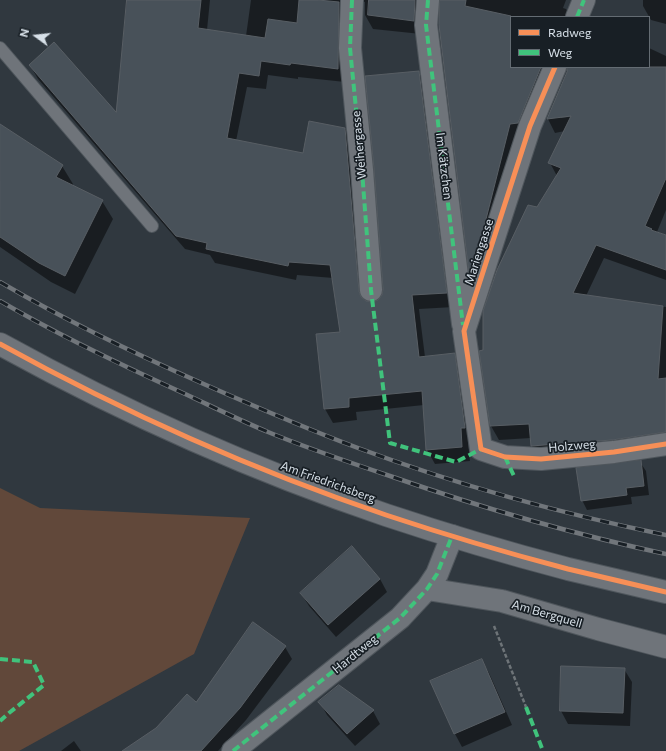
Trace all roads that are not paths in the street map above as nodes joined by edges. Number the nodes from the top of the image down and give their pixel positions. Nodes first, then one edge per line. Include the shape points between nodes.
1 (352, 0) edge
2 (428, 0) edge
3 (584, 0) edge
4 (577, 16) edge
5 (0, 48) edge
6 (555, 68) edge
7 (152, 226) dead end
8 (370, 290) dead end
9 (464, 331) junction
10 (0, 344) edge
11 (666, 444) edge
12 (481, 449) joint
13 (452, 536) junction
14 (427, 589) junction
15 (666, 592) edge
16 (666, 647) edge
17 (233, 751) edge

1 - 8 street, Weihergasse via 350,48
2 - 9 street, Im Kätzchen via 426,25
3 - 4 street
5 - 7 lane
6 - 9 street, Mariengasse via 530,126
9 - 12 street, Mariengasse
10 - 13 street, Am Friedrichsberg via 53,373 184,436 291,480
11 - 12 street, Holzweg via 541,459 505,457
13 - 14 street, Hardtweg via 437,574
13 - 15 street, Am Friedrichsberg via 568,569
14 - 16 street, Am Bergquell via 502,601
14 - 17 street, Hardtweg via 400,618

